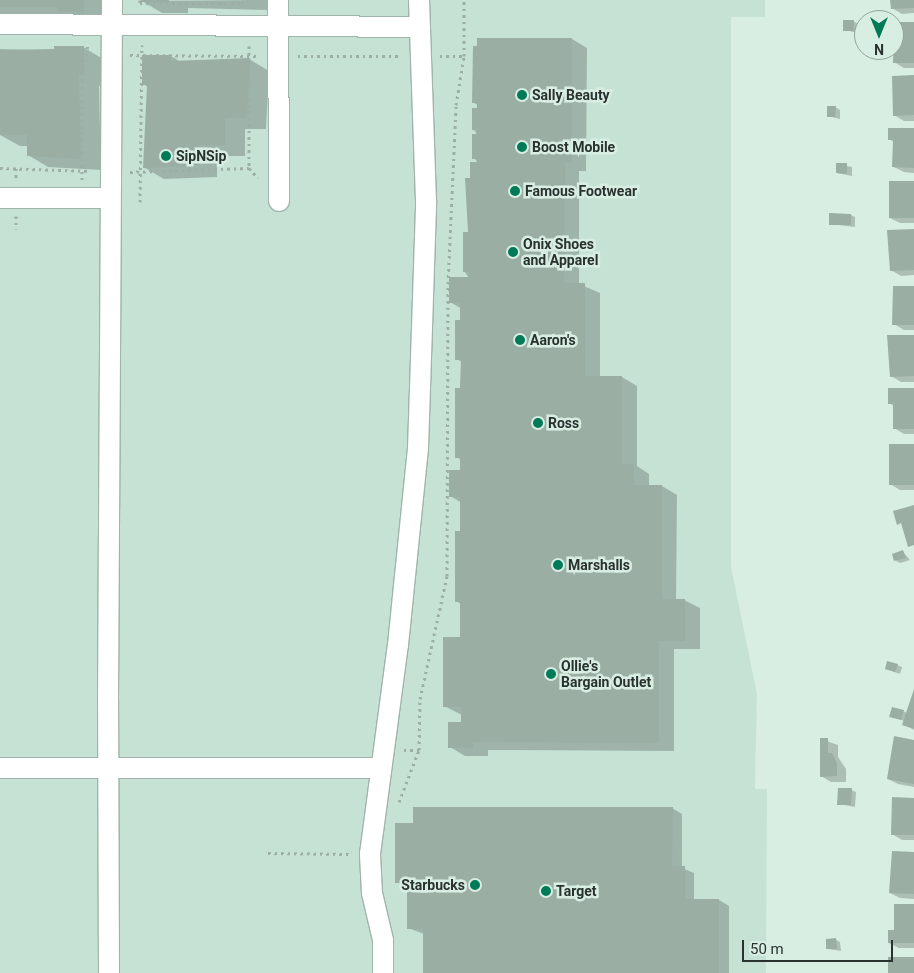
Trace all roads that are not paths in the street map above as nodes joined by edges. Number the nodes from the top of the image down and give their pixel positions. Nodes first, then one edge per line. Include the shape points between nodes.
1 (112, 0) edge
2 (278, 0) edge
3 (419, 0) edge
4 (0, 24) edge
5 (112, 26) junction
6 (278, 26) junction
7 (420, 27) junction
8 (0, 198) edge
9 (110, 198) junction
10 (279, 201) dead end
11 (108, 767) junction
12 (0, 768) edge
13 (380, 768) junction
14 (109, 973) edge
15 (383, 973) edge

1 - 5 street
2 - 6 street
3 - 7 street
4 - 5 street
5 - 6 street
5 - 9 street
6 - 7 street
6 - 10 street
7 - 13 street via 425,258 418,448 398,645
8 - 9 street
9 - 11 street
11 - 12 street
11 - 13 street
11 - 14 street
13 - 15 street via 370,854 372,893 383,940

